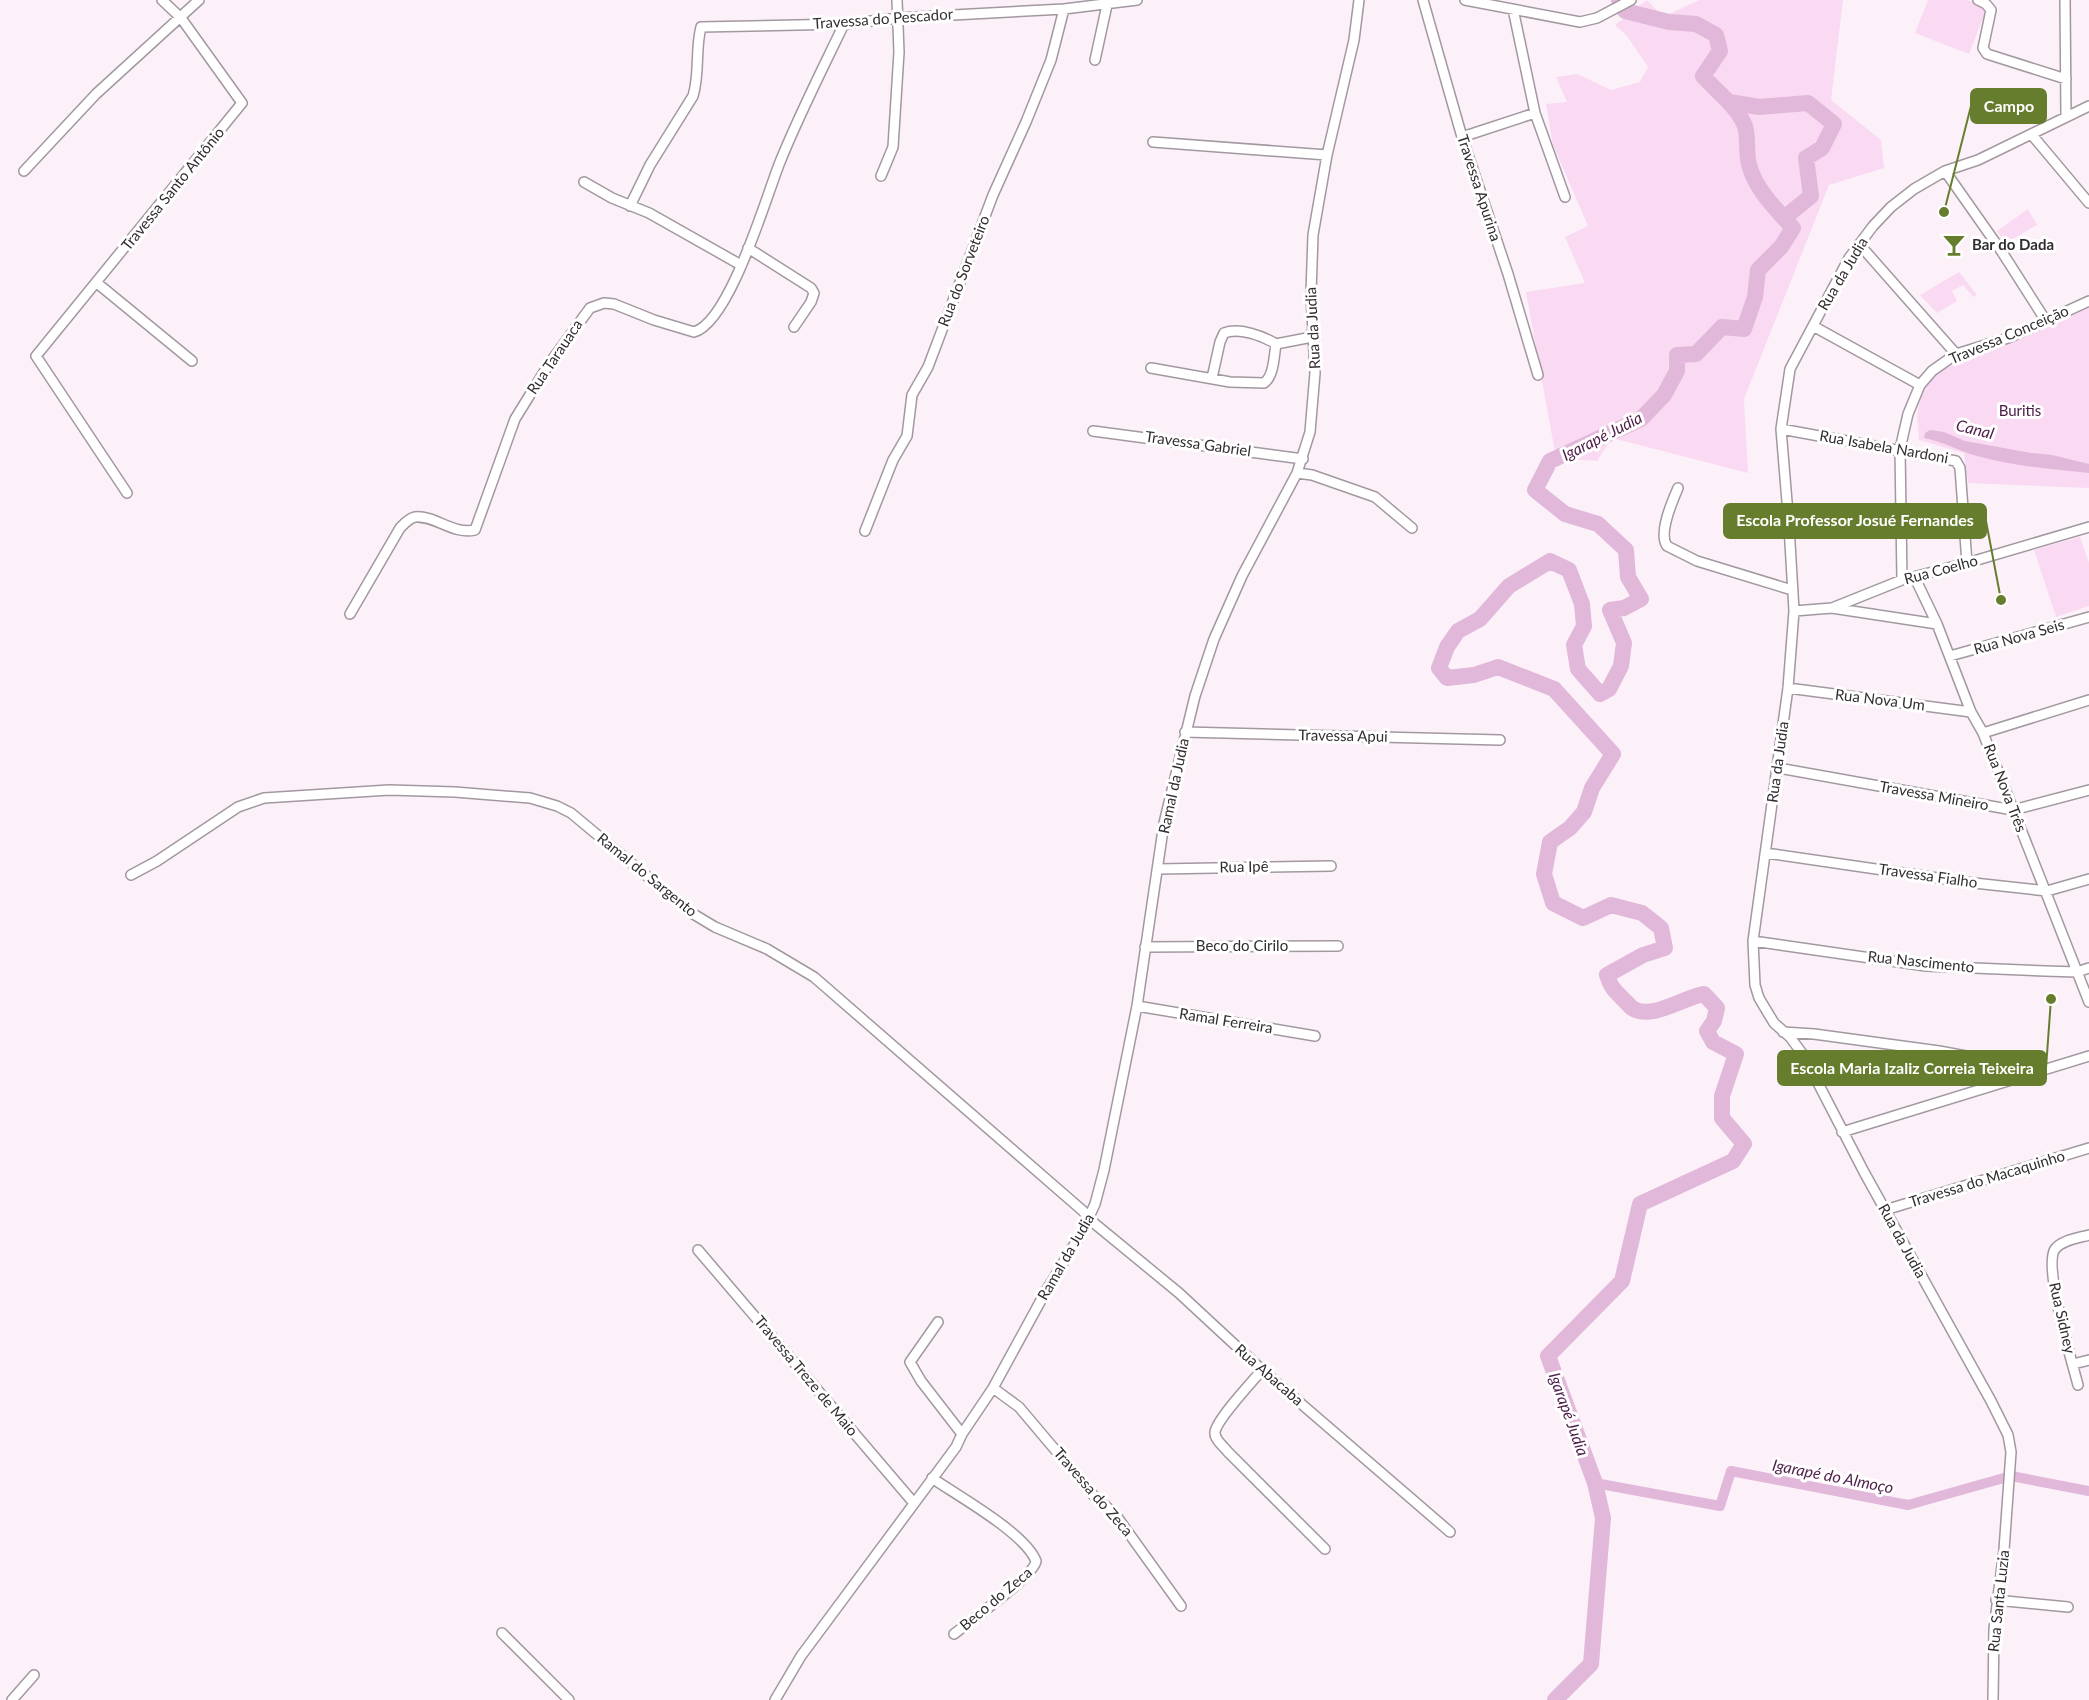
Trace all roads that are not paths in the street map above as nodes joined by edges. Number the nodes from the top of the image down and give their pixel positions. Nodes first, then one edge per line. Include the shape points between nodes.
1 (162, 0) edge
2 (199, 0) edge
3 (897, 0) edge
4 (995, 0) edge
5 (1137, 0) edge
6 (1359, 0) edge
7 (1423, 0) edge
8 (1465, 0) edge
9 (1631, 0) edge
10 (1978, 0) edge
11 (2065, 0) edge
12 (1107, 5) junction
13 (1064, 9) junction
14 (1513, 9) junction
15 (996, 12) junction
16 (181, 18) junction
17 (898, 18) junction
18 (844, 24) junction
19 (1095, 60) dead end
20 (2066, 79) junction
21 (2089, 106) edge
22 (1535, 113) junction
23 (2066, 116) junction
24 (2032, 135) junction
25 (1462, 137) junction
26 (1153, 142) dead end
27 (1327, 155) junction
28 (24, 171) dead end
29 (1945, 171) junction
30 (881, 176) dead end
31 (584, 182) dead end
32 (1565, 197) dead end
33 (2089, 203) edge
34 (630, 206) junction
35 (1859, 244) junction
36 (748, 248) junction
37 (741, 265) junction
38 (97, 283) junction
39 (2089, 301) edge
40 (2046, 321) junction
41 (1813, 326) junction
42 (794, 327) dead end
43 (1314, 330) junction
44 (1276, 344) junction
45 (1956, 354) junction
46 (192, 361) dead end
47 (1150, 368) dead end
48 (1538, 375) dead end
49 (1212, 378) junction
50 (1920, 385) junction
51 (1781, 429) junction
52 (1093, 431) dead end
53 (1900, 449) junction
54 (1303, 459) junction
55 (1297, 473) junction
56 (1678, 488) dead end
57 (127, 493) dead end
58 (1412, 528) dead end
59 (2088, 530) edge
60 (864, 531) dead end
61 (1967, 563) junction
62 (1914, 578) junction
63 (1902, 580) junction
64 (1792, 590) junction
65 (1832, 608) junction
66 (1794, 611) junction
67 (350, 614) dead end
68 (2089, 617) edge
69 (1937, 624) junction
70 (1214, 639) joint
71 (1950, 656) junction
72 (1788, 688) junction
73 (2089, 700) edge
74 (1971, 712) junction
75 (1185, 732) junction
76 (1983, 733) junction
77 (1500, 740) dead end
78 (1778, 768) junction
79 (2089, 789) edge
80 (2013, 810) junction
81 (1766, 853) junction
82 (1331, 866) dead end
83 (1158, 869) junction
84 (131, 875) dead end
85 (2089, 879) edge
86 (2047, 891) junction
87 (1753, 941) junction
88 (1145, 946) junction
89 (1338, 946) dead end
90 (2089, 968) edge
91 (2077, 972) junction
92 (2089, 1002) edge
93 (1137, 1006) junction
94 (1783, 1032) junction
95 (1315, 1035) dead end
96 (2089, 1056) edge
97 (2042, 1070) junction
98 (1842, 1132) junction
99 (2089, 1148) edge
100 (1885, 1210) junction
101 (1089, 1219) junction
102 (2089, 1235) edge
103 (698, 1250) dead end
104 (938, 1322) dead end
105 (2089, 1359) edge
106 (2073, 1364) junction
107 (1262, 1370) junction
108 (2078, 1385) dead end
109 (993, 1388) junction
110 (962, 1434) junction
111 (932, 1478) junction
112 (914, 1502) junction
113 (2008, 1502) joint
114 (1450, 1532) dead end
115 (1325, 1549) dead end
116 (1996, 1600) junction
117 (1181, 1606) dead end
118 (2068, 1607) dead end
119 (502, 1634) dead end
120 (954, 1634) dead end
121 (34, 1675) dead end
122 (12, 1700) edge
123 (569, 1700) edge
124 (775, 1700) edge
125 (1993, 1700) edge

1 - 16 street, Travessa Santo Antônio
2 - 16 street
3 - 17 street
4 - 15 street
5 - 12 street, Travessa do Pescador
6 - 27 street, Rua da Judia via 1354,40
7 - 25 street, Travessa Apurina
8 - 14 street
9 - 14 street via 1580,22
10 - 20 street via 1990,10 1983,48 1987,54
11 - 20 street
12 - 13 street, Travessa do Pescador
12 - 19 street
13 - 15 street, Travessa do Pescador
13 - 60 street, Rua do Sorveteiro via 1051,60 993,195 928,367 912,395 907,436
14 - 22 street
15 - 17 street, Travessa do Pescador
16 - 28 street via 96,94
16 - 38 street, Travessa Santo Antônio via 242,103
17 - 18 street, Travessa do Pescador
17 - 30 street via 893,147
18 - 34 street, Travessa do Pescador via 701,27 693,96 650,165
18 - 36 street, Rua Tarauaca via 779,164
20 - 23 street
21 - 23 street, Rua da Judia
22 - 25 street
22 - 32 street
23 - 24 street, Rua da Judia
24 - 29 street, Rua da Judia
24 - 33 street
25 - 48 street, Travessa Apurina
26 - 27 street
27 - 43 street, Rua da Judia via 1311,260
29 - 35 street, Rua da Judia via 1891,207
29 - 40 street
31 - 34 street
34 - 37 street
35 - 41 street, Rua da Judia
35 - 45 street
36 - 37 street, Rua Tarauaca
36 - 42 street via 812,288 811,302
37 - 67 street, Rua Tarauaca via 716,314 694,332 614,304 590,308 515,419 475,530 461,531 423,518 408,520
38 - 46 street
38 - 57 street, Travessa Santo Antônio via 36,356
39 - 40 street, Travessa Conceição
40 - 45 street, Travessa Conceição
41 - 50 street
41 - 51 street, Rua da Judia via 1790,369
43 - 44 street via 1307,338
43 - 54 street, Rua da Judia via 1310,432
44 - 49 street via 1268,381 1258,385
44 - 49 street via 1257,336 1224,333
45 - 50 street, Travessa Conceição
47 - 49 street
50 - 53 street, Travessa Conceição
51 - 53 street, Rua Isabela Nardoni
51 - 64 street, Rua da Judia
52 - 54 street, Travessa Gabriel
53 - 61 street, Rua Isabela Nardoni via 1953,459 1958,464
53 - 63 street, Travessa Conceição
54 - 55 street, Rua da Judia
55 - 58 street via 1375,497
55 - 70 street, Rua da Judia via 1242,576
56 - 64 street via 1663,538 1667,546 1697,561
59 - 61 street, Rua Coelho
61 - 62 street, Rua Coelho
62 - 63 street, Rua Coelho
62 - 69 street, Rua Nova Três
63 - 65 street, Rua Coelho
64 - 66 street, Rua da Judia
65 - 66 street, Rua Coelho
65 - 69 street
66 - 72 street, Rua da Judia
68 - 71 street, Rua Nova Seis
69 - 71 street, Rua Nova Três
70 - 75 street, Ramal da Judia
71 - 74 street, Rua Nova Três
72 - 74 street, Rua Nova Um
72 - 78 street, Rua da Judia
73 - 76 street
74 - 76 street, Rua Nova Três
75 - 77 street, Travessa Apui
75 - 83 street, Ramal da Judia via 1164,823
76 - 80 street, Rua Nova Três
78 - 80 street, Travessa Mineiro
78 - 81 street, Rua da Judia
79 - 80 street, Travessa Mineiro
80 - 86 street, Rua Nova Três
81 - 86 street, Travessa Fialho
81 - 87 street, Rua da Judia
82 - 83 street, Rua Ipê
83 - 88 street, Ramal da Judia
84 - 101 street, Ramal do Sargento via 238,807 264,798 389,790 530,798 557,806 583,822 690,912 814,977
85 - 86 street, Travessa Fialho
86 - 91 street, Rua Nova Três
87 - 91 street, Rua Nascimento via 1926,966
87 - 94 street, Rua da Judia via 1759,998
88 - 89 street, Beco do Cirilo
88 - 93 street, Ramal da Judia
90 - 91 street, Rua Nascimento
91 - 92 street, Rua Nova Três
93 - 95 street, Ramal Ferreira
93 - 101 street, Ramal da Judia via 1104,1170
94 - 97 street via 1939,1051
94 - 98 street, Rua da Judia via 1804,1056
96 - 97 street
97 - 98 street
98 - 100 street, Rua da Judia
99 - 100 street, Travessa do Macaquinho
100 - 113 street, Rua da Judia via 2008,1435
101 - 107 street, Rua Abacaba via 1179,1293
101 - 109 street, Ramal da Judia
102 - 106 street, Rua Sidney via 2061,1244 2051,1258
103 - 112 street, Travessa Treze de Maio
104 - 110 street via 910,1362
105 - 106 street
106 - 108 street, Rua Sidney
107 - 114 street, Rua Abacaba
107 - 115 street via 1230,1409 1215,1436
109 - 110 street, Ramal da Judia
109 - 117 street, Travessa do Zeca via 1019,1407 1095,1497 1115,1514
110 - 111 street, Ramal da Judia
111 - 112 street, Ramal da Judia
111 - 120 street, Beco do Zeca via 1010,1531 1033,1554 1036,1564
112 - 124 street, Ramal da Judia via 801,1656
113 - 116 street, Rua Santa Luzia
116 - 118 street
116 - 125 street, Rua Santa Luzia
119 - 123 street
121 - 122 street

